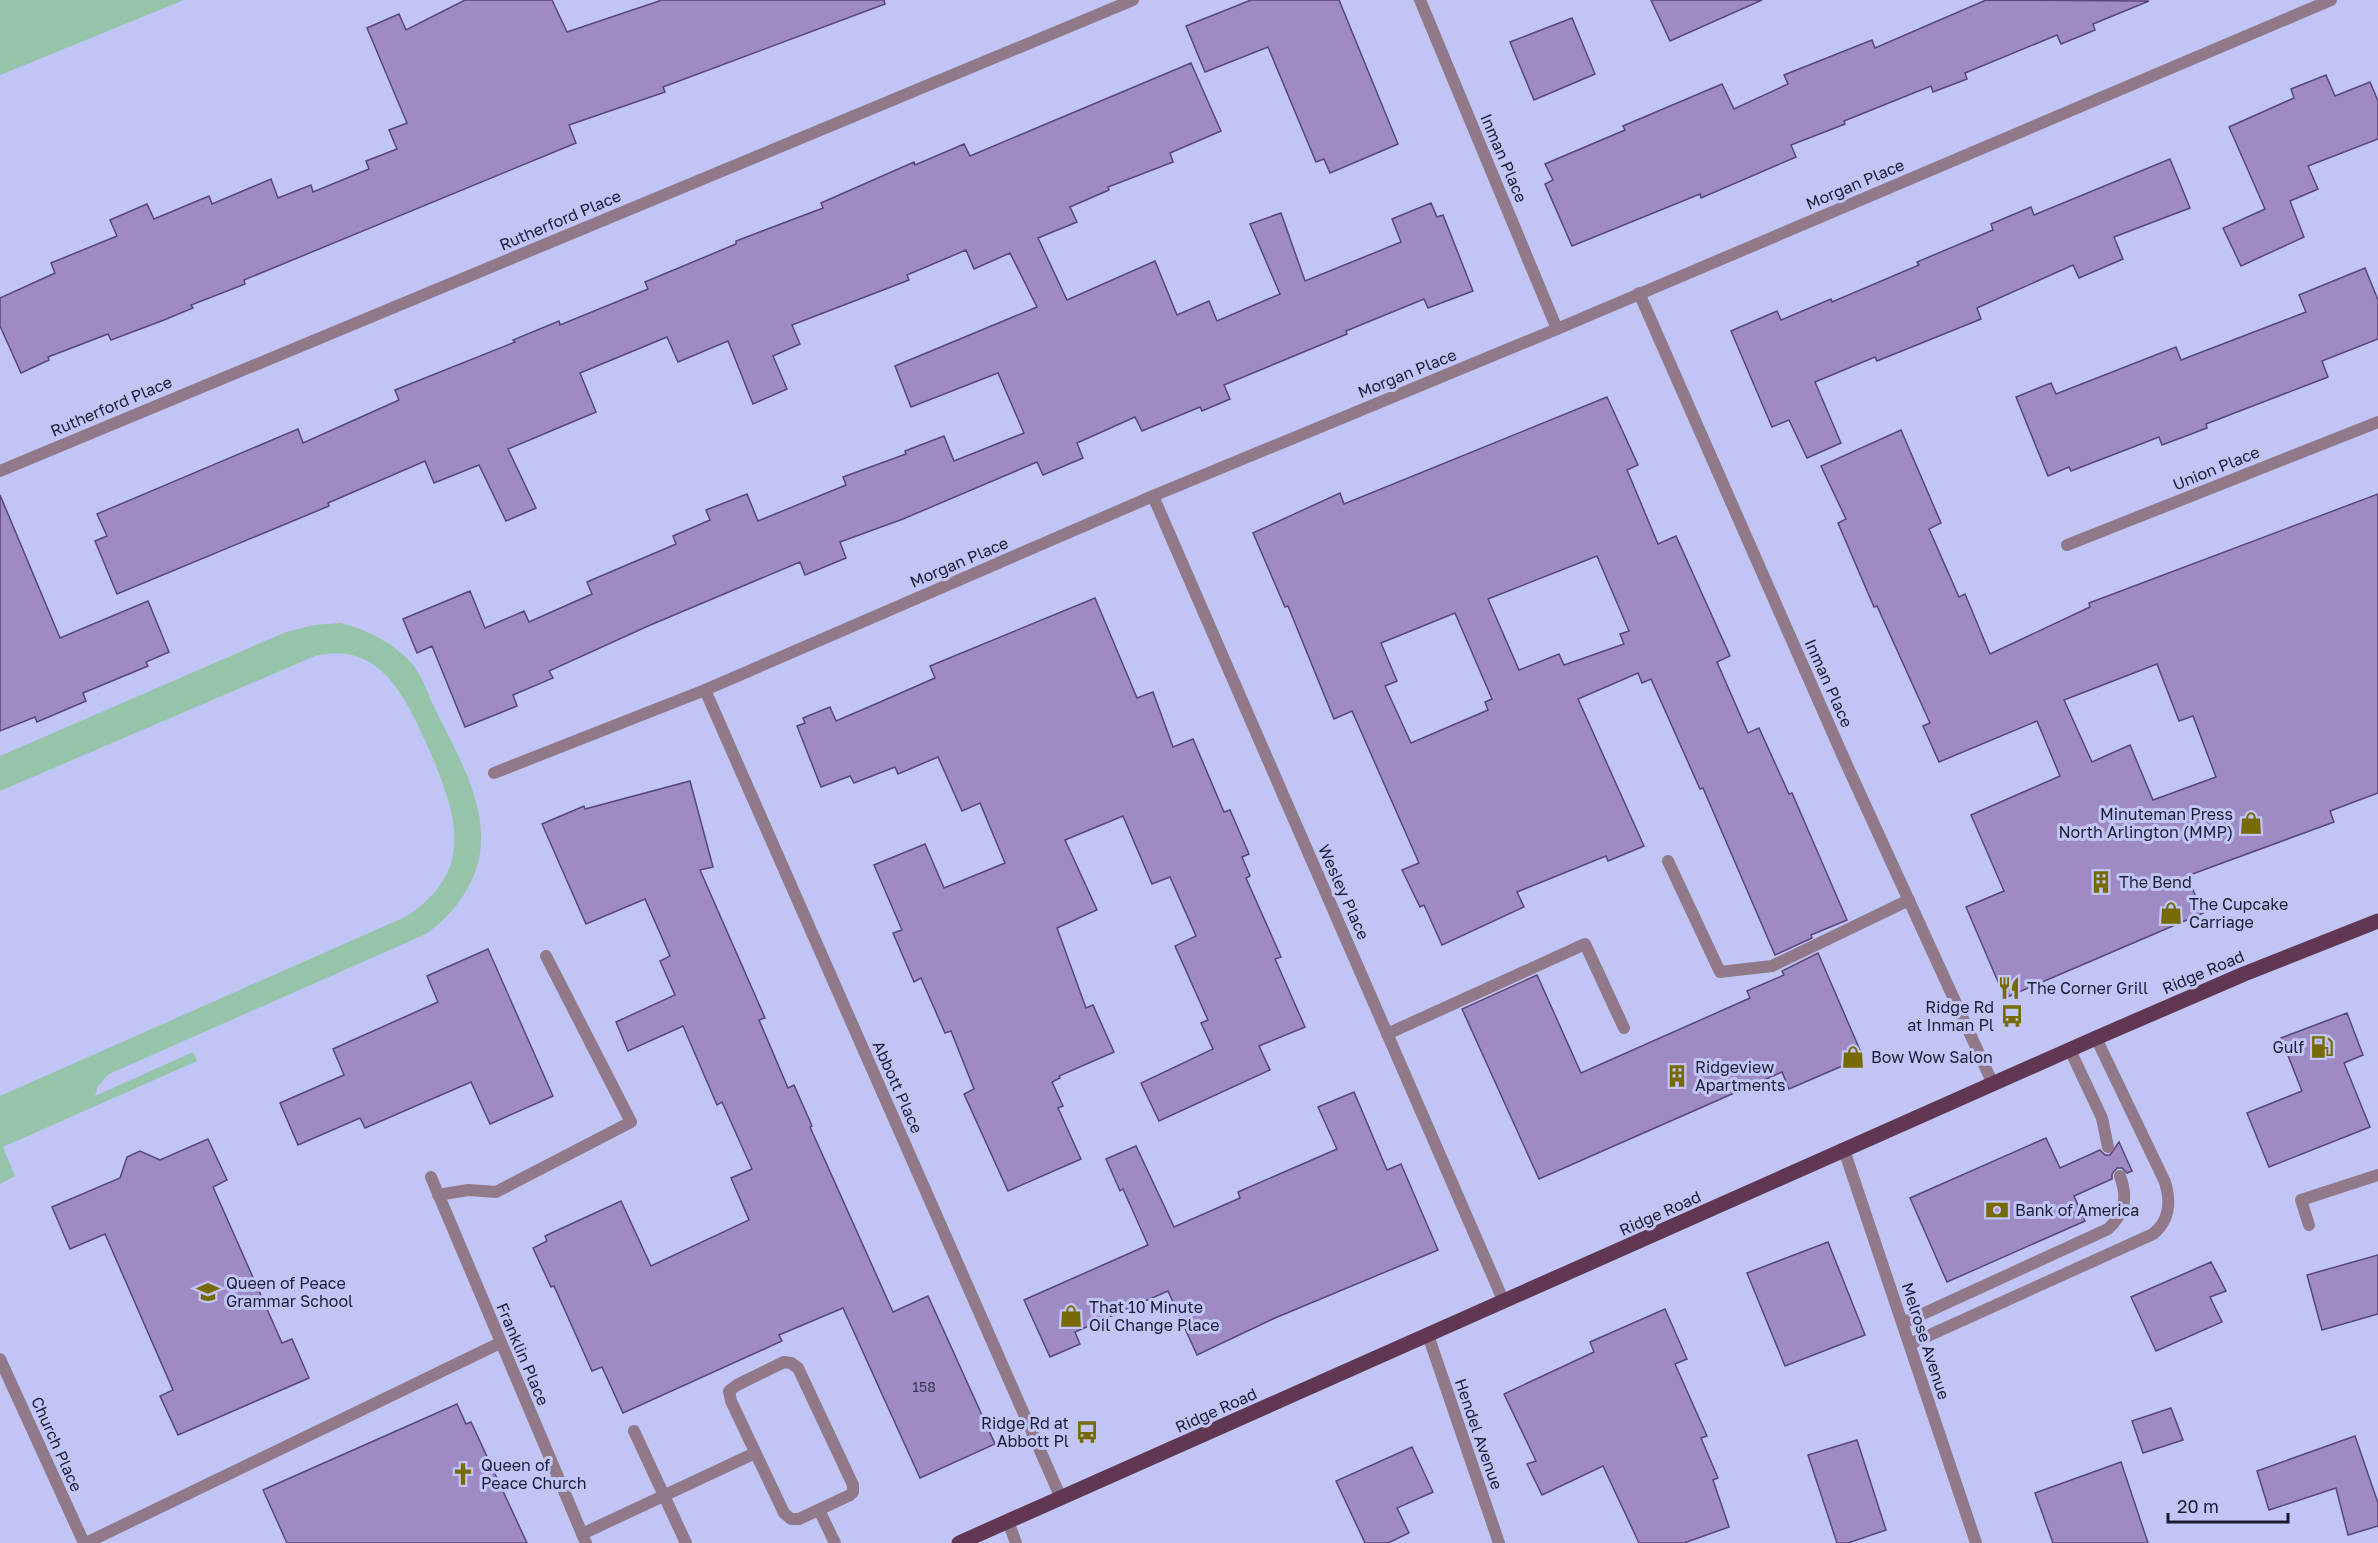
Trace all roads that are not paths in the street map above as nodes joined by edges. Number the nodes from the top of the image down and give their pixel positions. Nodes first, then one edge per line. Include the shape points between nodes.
1 (1133, 0) edge
2 (1420, 0) edge
3 (2331, 0) edge
4 (1639, 293) junction
5 (1557, 329) junction
6 (2378, 422) edge
7 (0, 471) edge
8 (1153, 496) junction
9 (2067, 545) dead end
10 (705, 690) junction
11 (494, 773) dead end
12 (1668, 861) dead end
13 (1909, 900) junction
14 (2378, 921) edge
15 (546, 956) dead end
16 (1624, 1028) dead end
17 (1387, 1034) junction
18 (2096, 1038) junction
19 (2070, 1050) junction
20 (1993, 1084) junction
21 (2108, 1147) dead end
22 (1844, 1150) junction
23 (2378, 1175) edge
24 (2120, 1176) dead end
25 (431, 1177) dead end
26 (438, 1195) junction
27 (2310, 1225) dead end
28 (1504, 1302) junction
29 (1903, 1323) junction
30 (1428, 1335) junction
31 (500, 1343) junction
32 (1910, 1344) junction
33 (0, 1359) edge
34 (634, 1431) dead end
35 (755, 1453) junction
36 (664, 1496) junction
37 (1061, 1498) junction
38 (819, 1510) junction
39 (1008, 1521) junction
40 (584, 1539) edge
41 (85, 1543) edge
42 (686, 1543) edge
43 (835, 1543) edge
44 (959, 1543) edge
45 (1016, 1543) edge
46 (1499, 1543) edge
47 (1976, 1543) edge

1 - 7 street, Rutherford Place
2 - 5 street, Inman Place
3 - 4 street, Morgan Place
4 - 5 street, Morgan Place
4 - 13 street, Inman Place
5 - 8 street, Morgan Place
6 - 9 street, Union Place
8 - 10 street, Morgan Place
8 - 17 street, Wesley Place
10 - 11 street, Morgan Place
10 - 37 street, Abbott Place
12 - 13 street via 1720,972 1772,966
13 - 20 street, Inman Place
14 - 18 main road, Ridge Road
15 - 26 street via 631,1122 496,1192 468,1190
16 - 17 street via 1585,944
17 - 28 street, Wesley Place
18 - 19 main road, Ridge Road
18 - 32 street via 2165,1182 2169,1206 2163,1223 2153,1234
19 - 20 main road, Ridge Road
19 - 21 street via 2102,1118
20 - 22 main road, Ridge Road
22 - 28 main road, Ridge Road
22 - 29 street, Melrose Avenue
23 - 27 street via 2301,1200
24 - 29 street via 2126,1199 2120,1216 2108,1229
25 - 26 street, Franklin Place
26 - 31 street, Franklin Place
28 - 30 main road, Ridge Road
29 - 32 street, Melrose Avenue
30 - 37 main road, Ridge Road
30 - 46 street, Hendel Avenue
31 - 40 street, Franklin Place
31 - 41 street
32 - 47 street, Melrose Avenue
33 - 41 street, Church Place
34 - 36 street
35 - 36 street
35 - 38 street via 791,1520
35 - 38 street via 729,1391 784,1362 792,1363 798,1368 853,1485 850,1496
36 - 40 street
36 - 42 street
37 - 39 main road, Ridge Road
38 - 43 street
39 - 44 main road, Ridge Road
39 - 45 street

